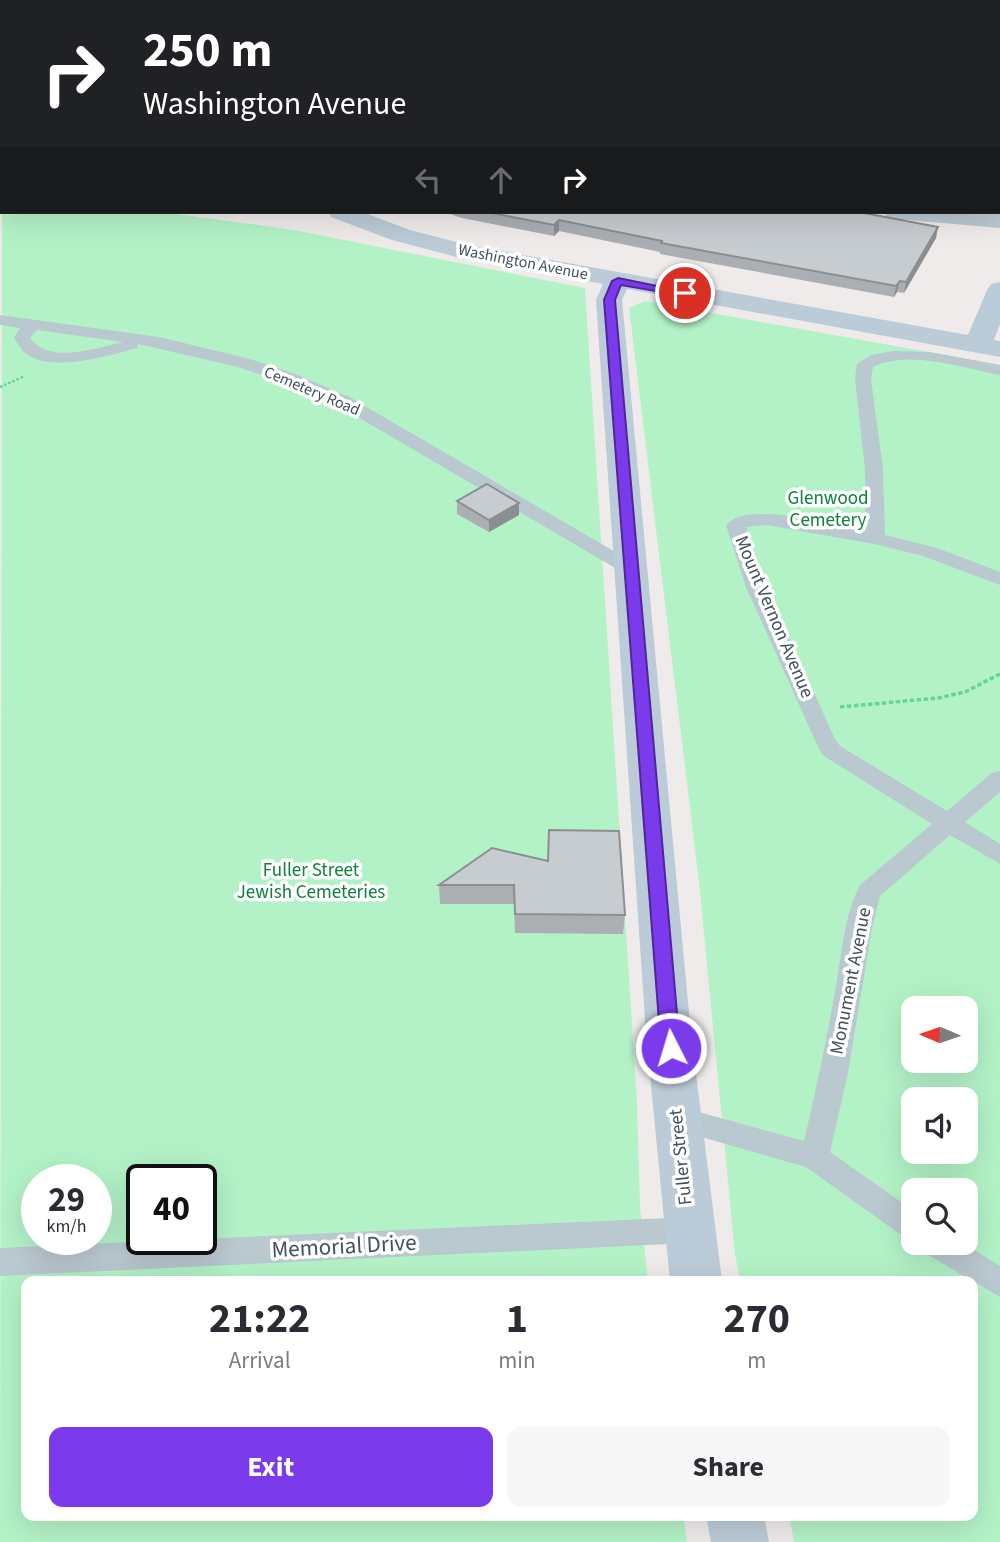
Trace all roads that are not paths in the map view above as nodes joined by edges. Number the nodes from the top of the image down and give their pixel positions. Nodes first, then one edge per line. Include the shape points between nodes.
1 (345, 214) edge
2 (919, 214) edge
3 (1000, 221) edge
4 (618, 281) junction
5 (1000, 290) edge
6 (0, 320) edge
7 (33, 325) junction
8 (145, 342) junction
9 (989, 347) edge
10 (1000, 370) edge
11 (875, 538) junction
12 (629, 568) junction
13 (1000, 579) edge
14 (1000, 779) edge
15 (948, 823) junction
16 (1000, 855) edge
17 (677, 1118) junction
18 (815, 1157) junction
19 (901, 1219) edge
20 (689, 1230) junction
21 (955, 1255) edge
22 (0, 1262) edge
23 (695, 1276) edge
24 (1000, 1283) edge
25 (736, 1521) edge
26 (740, 1542) edge

1 - 4 street, Washington Avenue via 445,247
2 - 3 street
4 - 9 street, Washington Avenue
4 - 12 street, Fuller Street via 609,300
5 - 9 street
6 - 7 lane, Cemetery Road
7 - 8 lane, Cemetery Road
7 - 8 lane via 24,332 25,345 53,357
8 - 12 lane, Cemetery Road via 244,363 345,402
10 - 11 lane via 907,355 875,356 864,364
11 - 13 lane via 930,552
11 - 15 lane, Mount Vernon Avenue via 767,519 736,525 820,736 832,751
12 - 17 street, Fuller Street
14 - 15 lane, Monument Avenue
15 - 16 lane, Mount Vernon Avenue
15 - 18 lane, Monument Avenue via 869,892
17 - 18 lane
17 - 20 street, Fuller Street
18 - 19 lane
20 - 22 lane, Memorial Drive
20 - 23 street, Fuller Street
21 - 24 lane
25 - 26 street

